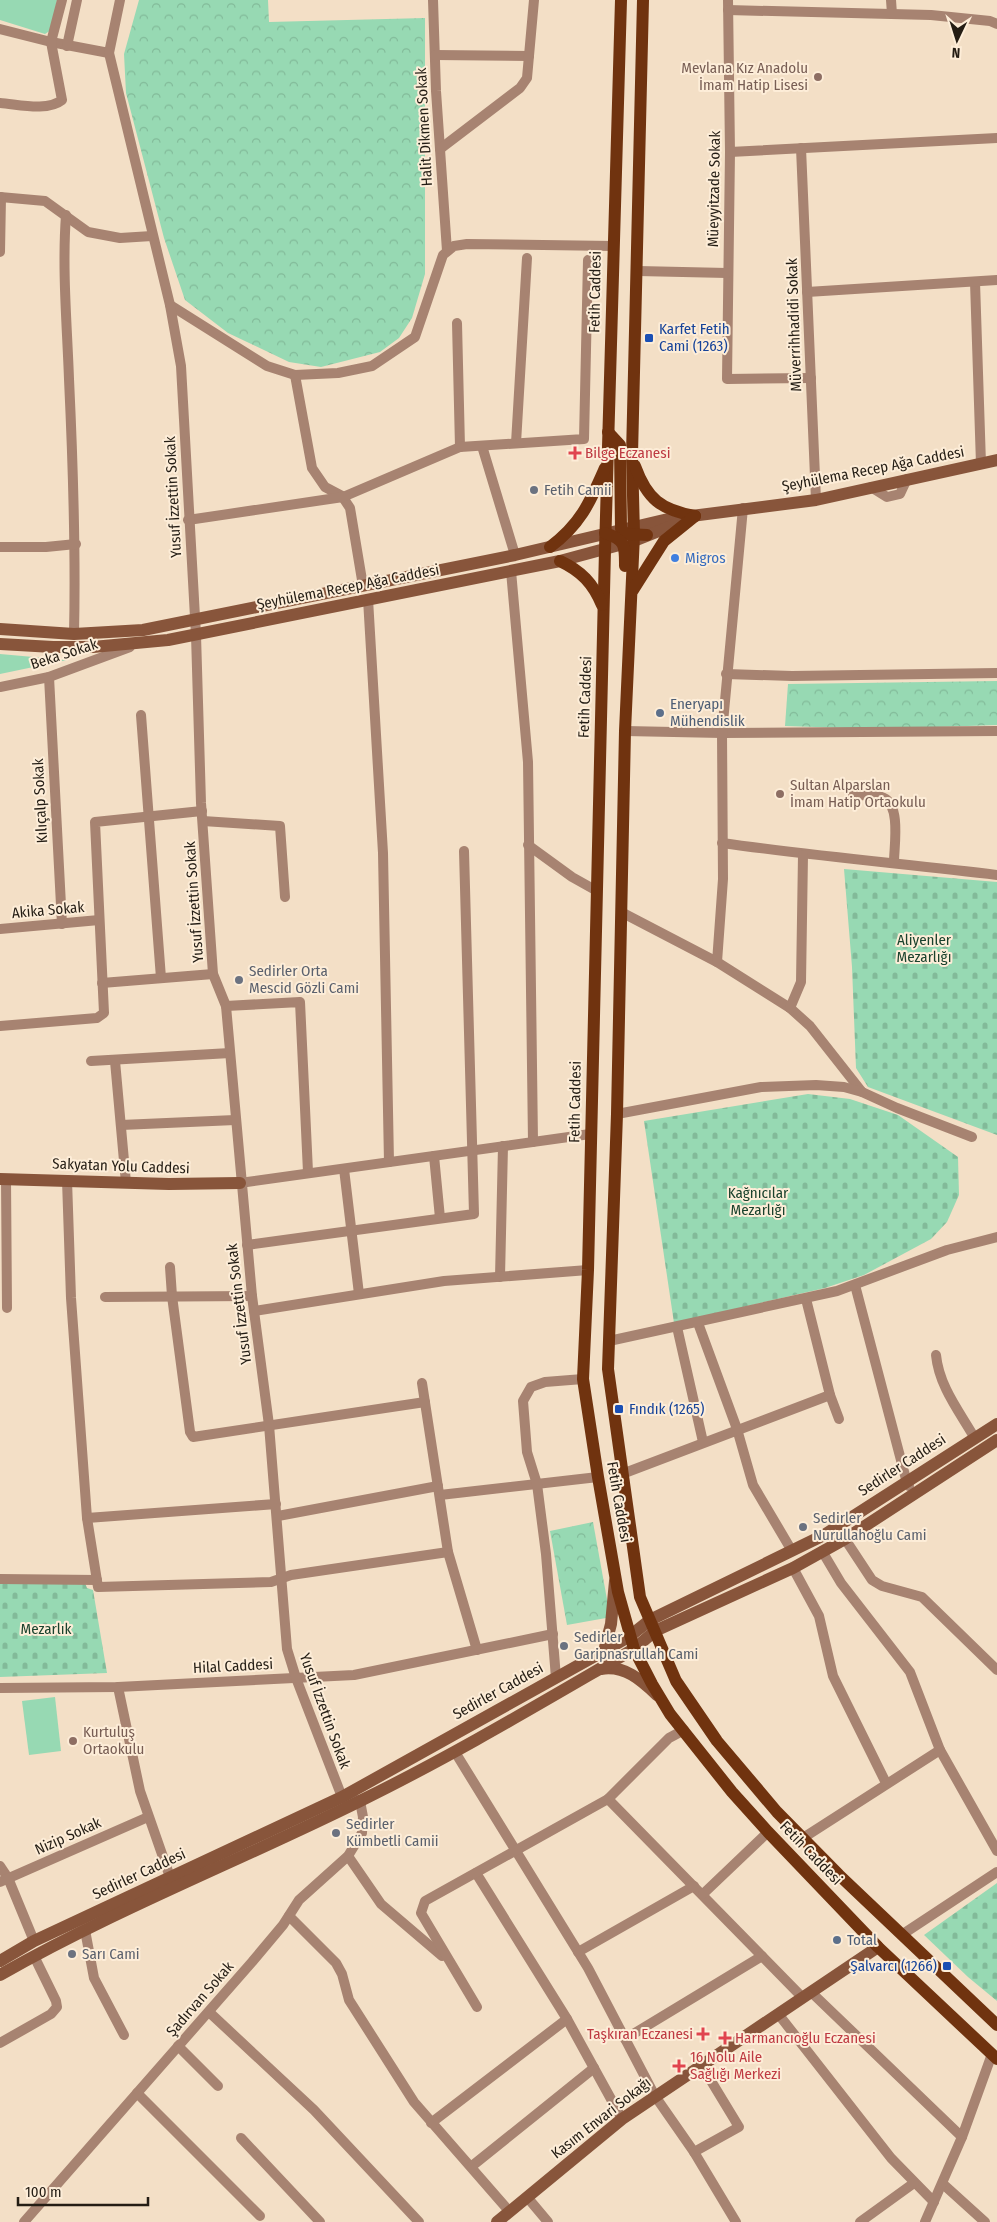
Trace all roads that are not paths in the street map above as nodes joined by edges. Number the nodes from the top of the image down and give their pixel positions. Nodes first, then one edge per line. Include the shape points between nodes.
1 (62, 0) edge
2 (77, 0) edge
3 (120, 0) edge
4 (433, 0) edge
5 (534, 0) edge
6 (621, 0) edge
7 (643, 0) edge
8 (891, 0) edge
9 (728, 5) edge
10 (892, 14) junction
11 (997, 24) edge
12 (0, 29) edge
13 (51, 42) junction
14 (67, 46) junction
15 (109, 53) junction
16 (435, 55) junction
17 (529, 56) junction
18 (0, 103) edge
19 (997, 138) edge
20 (801, 148) junction
21 (440, 149) junction
22 (730, 152) junction
23 (0, 197) edge
24 (66, 215) junction
25 (152, 236) junction
26 (613, 246) junction
27 (447, 251) junction
28 (0, 252) edge
29 (527, 258) dead end
30 (588, 260) dead end
31 (638, 271) junction
32 (728, 273) junction
33 (997, 280) edge
34 (975, 282) junction
35 (807, 292) junction
36 (170, 305) junction
37 (457, 323) dead end
38 (296, 376) junction
39 (811, 378) junction
40 (608, 432) junction
41 (516, 443) junction
42 (482, 446) junction
43 (460, 447) junction
44 (632, 455) junction
45 (997, 460) edge
46 (608, 461) junction
47 (981, 464) junction
48 (343, 497) junction
49 (816, 500) junction
50 (743, 508) junction
51 (696, 516) junction
52 (188, 520) junction
53 (621, 529) junction
54 (605, 533) junction
55 (634, 536) junction
56 (76, 544) junction
57 (0, 547) edge
58 (550, 547) junction
59 (605, 550) junction
60 (515, 555) junction
61 (560, 561) junction
62 (511, 572) junction
63 (363, 586) junction
64 (631, 593) junction
65 (368, 599) junction
66 (604, 609) junction
67 (195, 620) junction
68 (0, 629) edge
69 (74, 634) junction
70 (196, 635) junction
71 (629, 641) junction
72 (0, 644) edge
73 (136, 644) junction
74 (997, 672) edge
75 (726, 674) junction
76 (48, 677) junction
77 (0, 687) edge
78 (141, 715) dead end
79 (625, 731) junction
80 (997, 731) edge
81 (722, 733) junction
82 (853, 795) dead end
83 (149, 816) junction
84 (203, 816) junction
85 (722, 844) junction
86 (528, 845) junction
87 (464, 851) dead end
88 (803, 855) junction
89 (894, 862) junction
90 (997, 875) edge
91 (596, 891) junction
92 (285, 897) dead end
93 (622, 912) junction
94 (99, 920) junction
95 (62, 924) junction
96 (0, 929) edge
97 (717, 962) junction
98 (214, 974) junction
99 (161, 978) junction
100 (102, 983) junction
101 (226, 1006) junction
102 (790, 1008) junction
103 (0, 1026) edge
104 (230, 1053) junction
105 (91, 1061) dead end
106 (115, 1061) junction
107 (862, 1092) junction
108 (617, 1114) junction
109 (235, 1120) junction
110 (121, 1125) junction
111 (590, 1134) junction
112 (972, 1137) dead end
113 (532, 1142) junction
114 (503, 1146) junction
115 (473, 1151) junction
116 (434, 1156) junction
117 (389, 1162) junction
118 (344, 1169) junction
119 (308, 1172) junction
120 (3, 1179) edge
121 (68, 1180) junction
122 (126, 1183) junction
123 (240, 1183) junction
124 (440, 1218) junction
125 (351, 1230) junction
126 (997, 1237) edge
127 (247, 1245) junction
128 (170, 1267) dead end
129 (588, 1270) junction
130 (500, 1277) junction
131 (855, 1285) junction
132 (359, 1294) junction
133 (172, 1296) junction
134 (252, 1296) junction
135 (105, 1297) dead end
136 (806, 1299) junction
137 (8, 1308) dead end
138 (254, 1311) junction
139 (698, 1323) junction
140 (677, 1328) junction
141 (609, 1342) junction
142 (936, 1356) dead end
143 (583, 1379) junction
144 (422, 1383) dead end
145 (830, 1395) junction
146 (425, 1402) junction
147 (839, 1419) dead end
148 (997, 1424) edge
149 (269, 1425) junction
150 (737, 1429) junction
151 (974, 1437) junction
152 (997, 1440) edge
153 (703, 1442) junction
154 (622, 1474) junction
155 (598, 1477) junction
156 (537, 1484) junction
157 (911, 1488) junction
158 (439, 1490) junction
159 (276, 1504) junction
160 (278, 1516) junction
161 (87, 1518) junction
162 (845, 1538) junction
163 (792, 1551) junction
164 (822, 1551) junction
165 (448, 1552) junction
166 (793, 1568) junction
167 (615, 1576) junction
168 (0, 1579) edge
169 (97, 1580) junction
170 (282, 1580) junction
171 (652, 1625) junction
172 (553, 1634) junction
173 (630, 1636) junction
174 (634, 1649) junction
175 (477, 1650) junction
176 (604, 1651) junction
177 (599, 1669) junction
178 (997, 1670) edge
179 (296, 1678) junction
180 (556, 1678) junction
181 (118, 1687) junction
182 (0, 1688) edge
183 (660, 1697) junction
184 (684, 1730) junction
185 (940, 1750) junction
186 (455, 1752) junction
187 (886, 1783) junction
188 (342, 1797) junction
189 (608, 1799) junction
190 (360, 1801) junction
191 (148, 1817) junction
192 (768, 1832) junction
193 (803, 1838) junction
194 (997, 1851) edge
195 (516, 1852) junction
196 (348, 1856) junction
197 (0, 1866) edge
198 (997, 1872) edge
199 (476, 1873) junction
200 (839, 1876) junction
201 (170, 1877) junction
202 (4, 1880) edge
203 (694, 1886) junction
204 (824, 1889) junction
205 (703, 1894) junction
206 (289, 1916) junction
207 (85, 1930) junction
208 (903, 1934) junction
209 (34, 1941) junction
210 (878, 1947) junction
211 (578, 1952) junction
212 (34, 1956) junction
213 (762, 1956) junction
214 (0, 1960) edge
215 (450, 1962) junction
216 (0, 1975) edge
217 (807, 1995) junction
218 (477, 2007) dead end
219 (209, 2012) junction
220 (779, 2015) junction
221 (566, 2019) junction
222 (997, 2025) edge
223 (124, 2034) dead end
224 (625, 2039) junction
225 (0, 2043) edge
226 (178, 2046) junction
227 (995, 2056) edge
228 (702, 2066) junction
229 (594, 2068) junction
230 (218, 2086) dead end
231 (137, 2093) junction
232 (655, 2096) junction
233 (622, 2119) junction
234 (431, 2123) junction
235 (962, 2137) junction
236 (241, 2138) dead end
237 (694, 2152) junction
238 (472, 2166) junction
239 (914, 2183) junction
240 (943, 2184) junction
241 (527, 2198) junction
242 (934, 2202) junction
243 (510, 2211) junction
244 (260, 2216) dead end
245 (24, 2222) edge
246 (320, 2222) edge
247 (419, 2222) edge
248 (497, 2222) edge
249 (548, 2222) edge
250 (736, 2222) edge
251 (860, 2222) edge
252 (925, 2222) edge
253 (985, 2222) edge

1 - 13 street
2 - 14 street
3 - 15 street, Yusuf İzzettin Sokak
4 - 16 street, Halit Dikmen Sokak
5 - 17 street
6 - 26 main road, Fetih Caddesi
7 - 31 main road, Fetih Caddesi
8 - 10 street
9 - 10 street
9 - 22 street, Müeyyitzade Sokak
10 - 11 street
12 - 13 street
13 - 14 street
13 - 18 street via 62,100 43,106
14 - 15 street
15 - 25 street, Yusuf İzzettin Sokak
16 - 17 street
16 - 21 street, Halit Dikmen Sokak
17 - 21 street via 526,78 520,88
19 - 20 street
20 - 22 street
20 - 35 street, Müverrihhadidi Sokak
21 - 27 street, Halit Dikmen Sokak
22 - 32 street, Müeyyitzade Sokak
23 - 24 street via 45,200
23 - 28 street
24 - 25 street via 88,232 120,238
24 - 56 street via 64,236
25 - 36 street, Yusuf İzzettin Sokak
26 - 27 street via 467,244
26 - 40 main road, Fetih Caddesi
27 - 38 street via 439,263 415,337 372,366 338,373
29 - 41 street
30 - 41 street via 584,439
31 - 32 street
31 - 44 main road, Fetih Caddesi
32 - 39 street, Müeyyitzade Sokak via 727,379
33 - 34 street
34 - 35 street
34 - 47 street
35 - 39 street, Müverrihhadidi Sokak
36 - 38 street via 268,366
36 - 52 street, Yusuf İzzettin Sokak via 181,366
37 - 43 street
38 - 48 street via 312,468 325,487
39 - 49 street, Müverrihhadidi Sokak
40 - 46 main road, Fetih Caddesi
40 - 53 main road via 620,445
41 - 42 street
42 - 43 street
42 - 60 street
43 - 48 street
44 - 51 main road via 647,492 661,506 676,513
44 - 55 main road, Fetih Caddesi
45 - 47 main road, Şeyhülema Recep Ağa Caddesi
46 - 54 main road, Fetih Caddesi
46 - 58 main road via 582,515 568,534
47 - 49 main road, Şeyhülema Recep Ağa Caddesi
48 - 52 street
48 - 63 street via 350,508
49 - 50 main road, Şeyhülema Recep Ağa Caddesi
50 - 51 main road, Şeyhülema Recep Ağa Caddesi
50 - 75 street
51 - 55 main road, Şeyhülema Recep Ağa Caddesi via 668,519
51 - 64 main road via 664,541
52 - 67 street, Yusuf İzzettin Sokak
53 - 54 main road, Şeyhülema Recep Ağa Caddesi
53 - 55 main road
54 - 55 main road via 619,538
54 - 58 main road, Şeyhülema Recep Ağa Caddesi
54 - 59 main road, Fetih Caddesi
55 - 59 main road, Şeyhülema Recep Ağa Caddesi
55 - 64 main road, Fetih Caddesi
55 - 71 main road via 625,553 625,618
56 - 57 street
56 - 69 street
58 - 60 main road, Şeyhülema Recep Ağa Caddesi
59 - 61 main road, Şeyhülema Recep Ağa Caddesi
59 - 66 main road, Fetih Caddesi
60 - 63 main road, Şeyhülema Recep Ağa Caddesi
61 - 62 main road, Şeyhülema Recep Ağa Caddesi
61 - 66 main road via 587,578
62 - 65 main road, Şeyhülema Recep Ağa Caddesi
62 - 86 street via 528,762
63 - 67 main road, Şeyhülema Recep Ağa Caddesi
64 - 71 main road, Fetih Caddesi
65 - 70 main road, Şeyhülema Recep Ağa Caddesi
65 - 117 street via 383,853
66 - 91 main road, Fetih Caddesi
67 - 69 main road, Şeyhülema Recep Ağa Caddesi via 143,630
67 - 70 street, Yusuf İzzettin Sokak
68 - 69 main road, Şeyhülema Recep Ağa Caddesi
70 - 73 main road, Şeyhülema Recep Ağa Caddesi
70 - 84 street, Yusuf İzzettin Sokak
71 - 79 main road, Fetih Caddesi
72 - 73 main road, Şeyhülema Recep Ağa Caddesi via 52,648
73 - 76 street, Beka Sokak
74 - 75 street
75 - 81 street
76 - 77 street, Beka Sokak
76 - 95 street, Kılıçalp Sokak
78 - 83 street
79 - 81 street
79 - 93 main road, Fetih Caddesi
80 - 81 street
81 - 85 street
82 - 89 street via 884,798 890,802 895,813
83 - 84 street
83 - 94 street via 94,822
83 - 99 street
84 - 92 street via 280,826
84 - 98 street, Yusuf İzzettin Sokak
85 - 88 street
85 - 97 street
86 - 91 street
86 - 113 street
87 - 115 street
88 - 89 street
88 - 102 street via 801,982
89 - 90 street
91 - 111 main road, Fetih Caddesi
93 - 97 street
93 - 108 main road, Fetih Caddesi
94 - 95 street, Akika Sokak
94 - 100 street
95 - 96 street, Akika Sokak
97 - 102 street
98 - 99 street
98 - 101 street, Yusuf İzzettin Sokak
99 - 100 street
100 - 103 street via 104,1013 96,1018
101 - 104 street, Yusuf İzzettin Sokak
101 - 119 street via 300,1002
102 - 107 street via 810,1026
104 - 106 street
104 - 109 street, Yusuf İzzettin Sokak
105 - 106 street
106 - 110 street
107 - 108 street via 816,1085 761,1087
107 - 112 street
108 - 141 main road, Fetih Caddesi
109 - 110 street
109 - 123 street, Yusuf İzzettin Sokak
110 - 122 street
111 - 113 street
111 - 129 main road, Fetih Caddesi
113 - 114 street
114 - 115 street
114 - 130 street
115 - 116 street
115 - 124 street via 474,1214
116 - 117 street
116 - 124 street
117 - 118 street
118 - 119 street
118 - 125 street
119 - 123 street
120 - 121 main road, Sakyatan Yolu Caddesi
120 - 137 street
121 - 122 main road, Sakyatan Yolu Caddesi
121 - 161 street via 71,1298
122 - 123 main road, Sakyatan Yolu Caddesi
123 - 127 street, Yusuf İzzettin Sokak
124 - 125 street
125 - 127 street
125 - 132 street
126 - 131 street via 947,1250
127 - 134 street, Yusuf İzzettin Sokak
128 - 133 street
129 - 130 street
129 - 143 main road, Fetih Caddesi
130 - 132 street via 444,1281
131 - 136 street
131 - 157 street
132 - 138 street
133 - 134 street
133 - 135 street
133 - 149 street via 193,1437
134 - 138 street, Yusuf İzzettin Sokak
136 - 139 street
136 - 145 street
138 - 149 street, Yusuf İzzettin Sokak
139 - 140 street
139 - 150 street
140 - 141 street
140 - 153 street
141 - 154 main road, Fetih Caddesi via 608,1369
142 - 151 street via 937,1371 944,1386
143 - 155 main road, Fetih Caddesi
143 - 156 street via 545,1382 531,1387 523,1401 528,1452
144 - 146 street
145 - 147 street
145 - 150 street
146 - 149 street
146 - 158 street
148 - 151 main road, Sedirler Caddesi
149 - 159 street, Yusuf İzzettin Sokak
150 - 153 street
150 - 163 street via 754,1485
151 - 157 main road, Sedirler Caddesi
152 - 157 main road, Sedirler Caddesi
153 - 154 street
154 - 171 main road, Fetih Caddesi via 640,1597
155 - 156 street
155 - 167 main road, Fetih Caddesi
156 - 158 street
156 - 172 street
157 - 162 main road, Sedirler Caddesi
157 - 163 main road, Sedirler Caddesi
158 - 160 street
158 - 165 street
159 - 160 street, Yusuf İzzettin Sokak
159 - 161 street
160 - 170 street, Yusuf İzzettin Sokak
161 - 169 street
162 - 164 main road, Sedirler Caddesi
162 - 178 street via 872,1580 922,1597
163 - 171 main road, Sedirler Caddesi
164 - 166 main road, Sedirler Caddesi
164 - 185 street via 841,1583 910,1672
165 - 170 street via 291,1575
165 - 175 street
166 - 171 main road, Sedirler Caddesi
166 - 187 street via 819,1616 833,1676
167 - 173 main road, Fetih Caddesi
167 - 176 main road via 611,1624
168 - 169 street
169 - 170 street via 98,1587
170 - 179 street, Yusuf İzzettin Sokak via 287,1649
171 - 173 main road, Sedirler Caddesi
171 - 174 main road, Sedirler Caddesi
171 - 193 main road, Fetih Caddesi via 676,1681 717,1741
172 - 175 street, Hilal Caddesi
172 - 180 street
173 - 174 main road, Fetih Caddesi
173 - 176 main road, Sedirler Caddesi
174 - 177 main road, Sedirler Caddesi
174 - 183 main road, Fetih Caddesi
175 - 179 street, Hilal Caddesi via 354,1675
176 - 180 main road, Sedirler Caddesi
177 - 183 main road via 611,1667 629,1672
177 - 186 main road, Sedirler Caddesi
179 - 181 street, Hilal Caddesi
179 - 188 street, Yusuf İzzettin Sokak
180 - 188 main road, Sedirler Caddesi
181 - 182 street, Hilal Caddesi
181 - 191 street
183 - 184 main road, Fetih Caddesi
184 - 189 street via 669,1738
184 - 192 main road, Fetih Caddesi
185 - 187 street
185 - 194 street
186 - 190 main road, Sedirler Caddesi
186 - 195 street
187 - 193 street
188 - 190 street
188 - 201 main road, Sedirler Caddesi
189 - 195 street
189 - 203 street
190 - 196 street, Şadırvan Sokak via 362,1833
190 - 207 main road, Sedirler Caddesi
191 - 201 street
191 - 202 street, Nizip Sokak
192 - 204 main road, Fetih Caddesi
192 - 205 street
193 - 200 main road, Fetih Caddesi
195 - 199 street
195 - 211 street
196 - 206 street, Şadırvan Sokak via 299,1900
196 - 215 street via 381,1904
197 - 202 street
198 - 208 street
199 - 215 street via 425,1901 421,1914
199 - 221 street
200 - 204 main road
200 - 208 main road, Fetih Caddesi
201 - 209 main road, Sedirler Caddesi
202 - 209 street
203 - 205 street
203 - 211 street
204 - 210 main road, Fetih Caddesi
205 - 213 street
206 - 219 street, Şadırvan Sokak
206 - 234 street via 336,1963 349,2000
207 - 212 main road, Sedirler Caddesi
207 - 223 street via 94,1978
208 - 222 main road, Fetih Caddesi
209 - 214 main road, Sedirler Caddesi
210 - 217 main road, Kasım Envari Sokağı
210 - 227 main road, Fetih Caddesi
211 - 224 street
212 - 216 main road, Sedirler Caddesi
212 - 225 street via 57,2007 51,2014
213 - 217 street
213 - 224 street
215 - 218 street
217 - 220 main road, Kasım Envari Sokağı
217 - 235 street
219 - 226 street, Şadırvan Sokak
219 - 247 street via 314,2110
220 - 228 main road, Kasım Envari Sokağı
220 - 239 street via 849,2107
221 - 229 street
221 - 234 street
224 - 232 street
226 - 230 street
226 - 231 street, Şadırvan Sokak
227 - 235 street
228 - 232 main road, Kasım Envari Sokağı
228 - 237 street via 739,2127
229 - 233 street
229 - 238 street
231 - 244 street
231 - 245 street, Şadırvan Sokak
232 - 233 main road, Kasım Envari Sokağı
232 - 237 street
233 - 241 main road, Kasım Envari Sokağı
234 - 238 street
235 - 240 street
236 - 246 street
237 - 250 street
238 - 243 street
239 - 242 street
239 - 251 street
240 - 242 street
240 - 253 street
241 - 243 main road, Kasım Envari Sokağı
241 - 249 street
242 - 252 street
243 - 248 main road, Kasım Envari Sokağı

